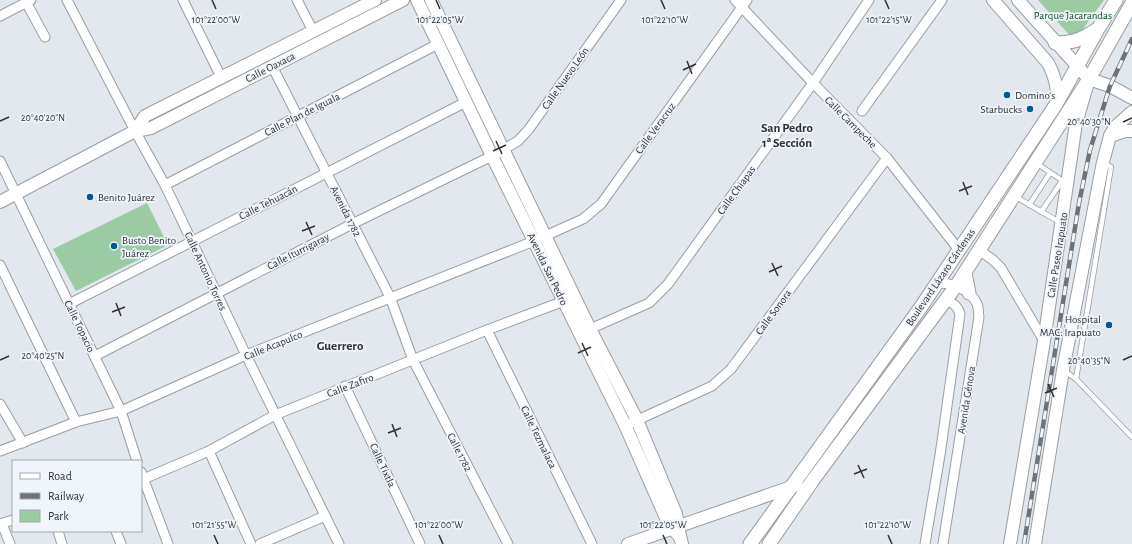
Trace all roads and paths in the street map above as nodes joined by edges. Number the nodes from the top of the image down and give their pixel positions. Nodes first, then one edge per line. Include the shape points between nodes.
1 (67, 0) edge
2 (183, 0) edge
3 (297, 0) edge
4 (375, 0) edge
5 (403, 0) edge
6 (417, 0) edge
7 (431, 0) edge
8 (621, 0) edge
9 (735, 0) edge
10 (869, 0) edge
11 (942, 0) edge
12 (993, 0) edge
13 (1018, 0) edge
14 (1116, 0) edge
15 (29, 1) edge
16 (1132, 2) edge
17 (744, 4) edge
18 (0, 16) edge
19 (1098, 29) junction
20 (313, 31) junction
21 (44, 36) dead end
22 (1055, 43) junction
23 (438, 44) junction
24 (272, 66) junction
25 (1076, 66) junction
26 (236, 70) junction
27 (221, 77) junction
28 (1089, 79) junction
29 (241, 82) junction
30 (813, 83) junction
31 (1132, 98) edge
32 (466, 102) junction
33 (1056, 103) junction
34 (862, 111) dead end
35 (1132, 112) edge
36 (297, 116) junction
37 (135, 131) junction
38 (1132, 131) edge
39 (1110, 136) junction
40 (503, 150) junction
41 (492, 156) junction
42 (887, 158) junction
43 (0, 161) edge
44 (1035, 163) junction
45 (326, 173) junction
46 (1050, 173) junction
47 (1065, 183) junction
48 (165, 185) junction
49 (16, 193) junction
50 (1014, 196) junction
51 (0, 202) edge
52 (1029, 205) junction
53 (986, 210) junction
54 (1041, 212) junction
55 (352, 224) junction
56 (1062, 224) junction
57 (540, 238) junction
58 (192, 241) junction
59 (1093, 242) junction
60 (959, 250) junction
61 (979, 250) junction
62 (0, 265) edge
63 (965, 273) junction
64 (936, 284) junction
65 (956, 286) junction
66 (969, 293) junction
67 (217, 294) junction
68 (390, 298) junction
69 (945, 300) junction
70 (564, 301) junction
71 (70, 304) junction
72 (590, 329) junction
73 (487, 330) junction
74 (1044, 341) junction
75 (246, 355) junction
76 (95, 356) junction
77 (413, 360) junction
78 (1064, 370) junction
79 (1076, 379) junction
80 (345, 386) junction
81 (0, 404) edge
82 (121, 410) junction
83 (275, 415) junction
84 (637, 420) junction
85 (76, 422) junction
86 (625, 425) junction
87 (1132, 437) edge
88 (23, 443) junction
89 (0, 451) edge
90 (209, 452) junction
91 (137, 460) edge
92 (142, 477) edge
93 (813, 480) junction
94 (791, 486) junction
95 (931, 508) junction
96 (948, 512) junction
97 (325, 516) junction
98 (12, 520) edge
99 (1, 524) edge
100 (58, 532) edge
101 (116, 532) edge
102 (678, 534) edge
103 (654, 539) edge
104 (10, 544) edge
105 (62, 544) edge
106 (121, 544) edge
107 (168, 544) edge
108 (251, 544) edge
109 (260, 544) edge
110 (339, 544) edge
111 (420, 544) edge
112 (508, 544) edge
113 (592, 544) edge
114 (628, 544) edge
115 (750, 544) edge
116 (769, 544) edge
117 (926, 544) edge
118 (943, 544) edge
119 (1010, 544) edge
120 (1035, 544) edge

1 - 37 street, Calle Antonio Torres
2 - 27 street
3 - 20 street
4 - 20 street, Calle Oaxaca
5 - 24 street, Calle Oaxaca
6 - 23 street, Avenida San Pedro
7 - 40 street, Avenida San Pedro
8 - 40 street, Calle Nuevo León via 529,129 518,141
9 - 17 street, Calle Campeche
10 - 30 street, Calle Chiapas
11 - 34 street
12 - 33 street via 1048,63 1056,83
13 - 22 street
14 - 19 main road, Boulevard Lázaro Cárdenas
15 - 18 street
15 - 21 street
16 - 28 main road, Boulevard Lázaro Cárdenas
17 - 30 street, Calle Campeche
17 - 57 street, Calle Veracruz via 601,204 584,219
19 - 22 main road via 1077,41
19 - 25 main road, Boulevard Lázaro Cárdenas
20 - 26 street, Calle Oaxaca
22 - 25 street
23 - 32 street, Avenida San Pedro
23 - 36 street, Calle Plan de Iguala
24 - 29 street, Calle Oaxaca
24 - 36 street, Avenida 1782
25 - 28 street
25 - 33 main road, Boulevard Lázaro Cárdenas
26 - 27 street, Calle Oaxaca
26 - 29 street
27 - 37 street, Calle Oaxaca via 145,116
28 - 31 street via 1110,86
28 - 33 main road via 1077,84
28 - 44 main road, Boulevard Lázaro Cárdenas
28 - 47 street, Calle Paseo Irapuato via 1076,123
29 - 37 street, Calle Oaxaca via 151,128
30 - 42 street, Calle Campeche
30 - 72 street, Calle Chiapas via 668,284 649,303
32 - 41 street, Avenida San Pedro
32 - 45 street, Calle Tehuacán
33 - 53 main road, Boulevard Lázaro Cárdenas
35 - 39 street via 1115,127
36 - 45 street, Avenida 1782
36 - 48 street, Calle Plan de Iguala
37 - 48 street, Calle Antonio Torres
37 - 49 street, Calle Oaxaca
38 - 39 street
39 - 59 street via 1103,162
40 - 41 street, Calle Iturrigaray
40 - 57 street, Avenida San Pedro
41 - 55 street, Calle Iturrigaray
41 - 57 street, Avenida San Pedro
42 - 60 street, Calle Campeche
42 - 84 street, Calle Sonora via 731,369 712,386
43 - 49 street, Calle Topacio
44 - 46 lane
44 - 50 main road, Boulevard Lázaro Cárdenas
45 - 55 street, Avenida 1782
45 - 58 street, Calle Tehuacán
46 - 47 lane
46 - 52 lane
47 - 54 lane
47 - 56 street, Calle Paseo Irapuato
48 - 58 street, Calle Antonio Torres
49 - 51 street, Calle Oaxaca
49 - 71 street, Calle Topacio
50 - 52 lane
50 - 61 main road, Boulevard Lázaro Cárdenas
52 - 54 lane
53 - 60 main road, Boulevard Lázaro Cárdenas
53 - 61 main road via 973,236 974,246
54 - 56 lane
55 - 67 street, Calle Iturrigaray
55 - 68 street, Avenida 1782
56 - 74 street, Calle Paseo Irapuato
57 - 68 street, Calle Acapulco
57 - 70 street, Avenida San Pedro
57 - 72 street, Avenida San Pedro
58 - 67 street, Calle Antonio Torres
58 - 71 street, Calle Tehuacán
59 - 78 street
59 - 79 lane
60 - 64 main road, Boulevard Lázaro Cárdenas
61 - 63 main road, Boulevard Lázaro Cárdenas
61 - 74 street via 1001,268
62 - 85 street
63 - 65 main road, Boulevard Lázaro Cárdenas
63 - 66 main road
64 - 65 street via 943,282
64 - 94 main road, Boulevard Lázaro Cárdenas
65 - 66 street
65 - 69 main road, Boulevard Lázaro Cárdenas
66 - 96 street, Avenida Génova via 978,305 978,317
67 - 75 street, Calle Antonio Torres
67 - 76 street, Calle Iturrigaray
68 - 75 street, Calle Acapulco
68 - 77 street, Avenida 1782
69 - 93 main road, Boulevard Lázaro Cárdenas
69 - 95 street, Avenida Génova via 953,303 960,314
70 - 73 street, Calle Zafiro
70 - 86 street, Avenida San Pedro
71 - 76 street, Calle Topacio
72 - 84 street, Avenida San Pedro
73 - 77 street, Calle Zafiro
73 - 113 street, Calle Tezmalaca
74 - 119 street, Calle Paseo Irapuato
75 - 82 street, Calle Acapulco
75 - 83 street, Calle Antonio Torres
76 - 82 street, Calle Topacio
77 - 80 street, Calle Zafiro
77 - 112 street, Calle 1782
78 - 79 lane
78 - 120 street
79 - 87 lane
80 - 83 street, Calle Zafiro
80 - 111 street, Calle Tixtla
81 - 88 street
82 - 85 street, Calle Acapulco
82 - 91 street, Calle Topacio
83 - 90 street, Calle Zafiro
83 - 97 street, Calle Antonio Torres
84 - 86 street, Calle Sonora
84 - 102 street, Avenida San Pedro via 676,514
85 - 88 street, Calle Acapulco
86 - 102 street, Avenida San Pedro via 666,518
88 - 89 street, Calle Acapulco
90 - 92 street, Calle Zafiro
90 - 108 street
92 - 107 street
93 - 94 street
93 - 116 main road, Boulevard Lázaro Cárdenas
94 - 102 street
94 - 115 main road, Boulevard Lázaro Cárdenas
95 - 96 street
95 - 117 street, Avenida Génova
96 - 118 street, Avenida Génova
97 - 109 street
97 - 110 street, Calle Antonio Torres
98 - 99 street
99 - 104 street
100 - 105 street
101 - 106 street
102 - 103 street
103 - 114 street

